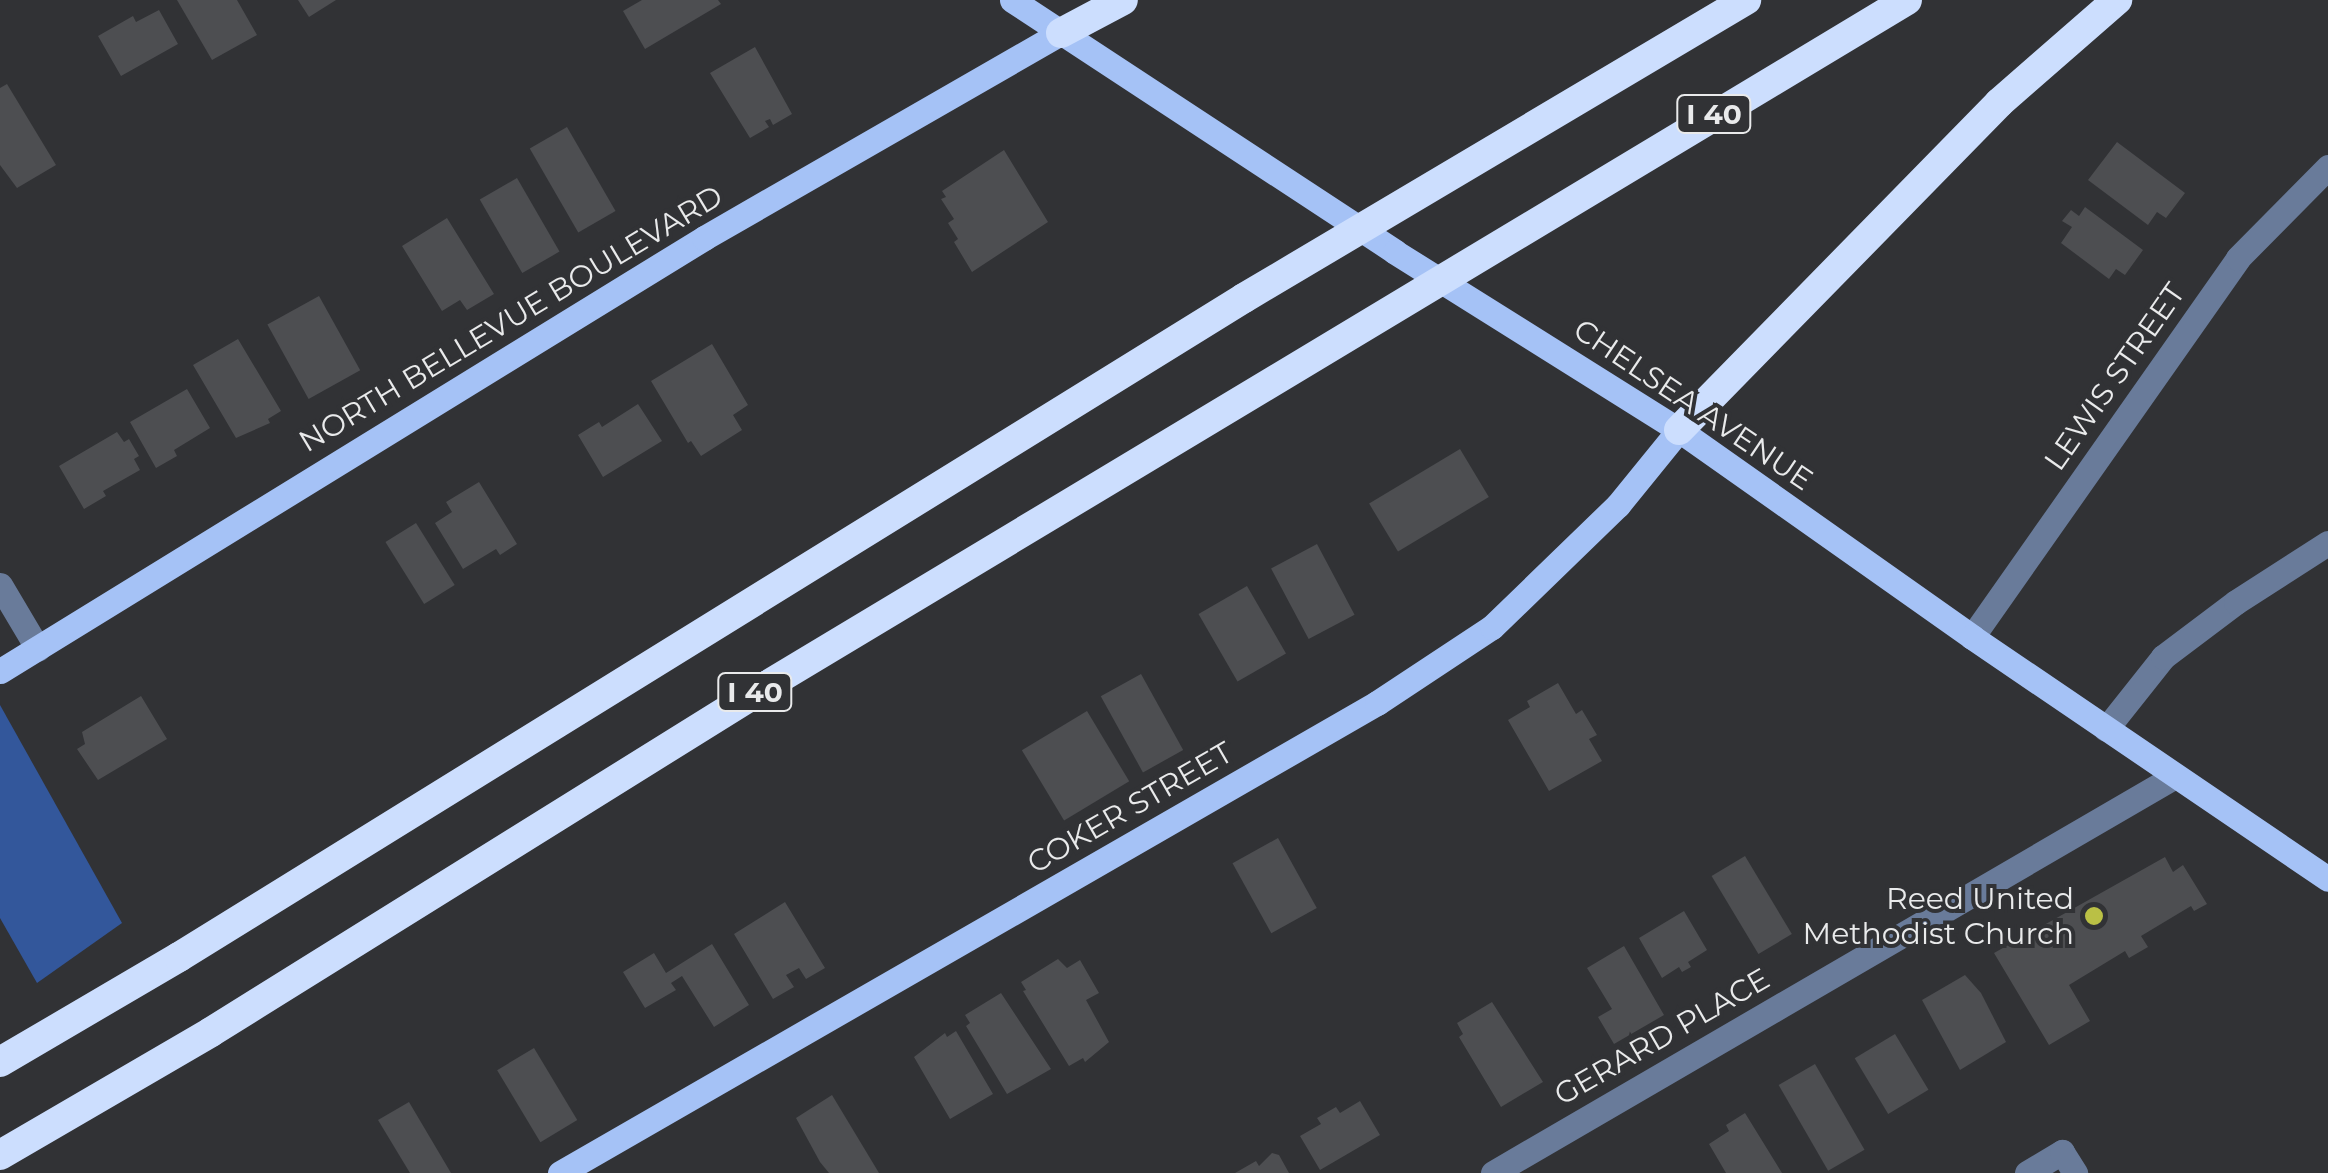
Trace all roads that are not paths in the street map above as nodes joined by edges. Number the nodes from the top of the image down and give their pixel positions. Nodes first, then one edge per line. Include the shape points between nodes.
1 (1012, 0) edge
2 (1123, 0) edge
3 (1746, 0) edge
4 (1907, 0) edge
5 (2117, 0) edge
6 (1062, 33) junction
7 (2328, 167) edge
8 (1679, 430) junction
9 (2328, 543) edge
10 (0, 585) edge
11 (1972, 637) junction
12 (38, 649) junction
13 (0, 671) edge
14 (2106, 729) junction
15 (2175, 776) junction
16 (2328, 879) edge
17 (0, 1062) edge
18 (0, 1155) edge
19 (560, 1173) edge
20 (1494, 1173) edge
21 (2027, 1173) edge
22 (2075, 1173) edge

1 - 6 main road, CHELSEA AVENUE
2 - 6 highway
3 - 17 highway, I 40 via 1244,298 179,958
4 - 18 highway, I 40 via 768,684 211,1032
5 - 8 highway via 2000,103
6 - 8 main road, CHELSEA AVENUE
6 - 12 main road, NORTH BELLEVUE BOULEVARD via 704,238
7 - 11 street, LEWIS STREET via 2238,258
8 - 11 main road, CHELSEA AVENUE
8 - 19 main road, COKER STREET via 1618,505 1492,627 1460,649 1378,703
9 - 14 street via 2163,658
10 - 12 street
11 - 14 main road, CHELSEA AVENUE
12 - 13 main road, NORTH BELLEVUE BOULEVARD
14 - 15 main road, CHELSEA AVENUE
15 - 16 main road, CHELSEA AVENUE
15 - 20 street, GERARD PLACE
21 - 22 street via 2062,1152

